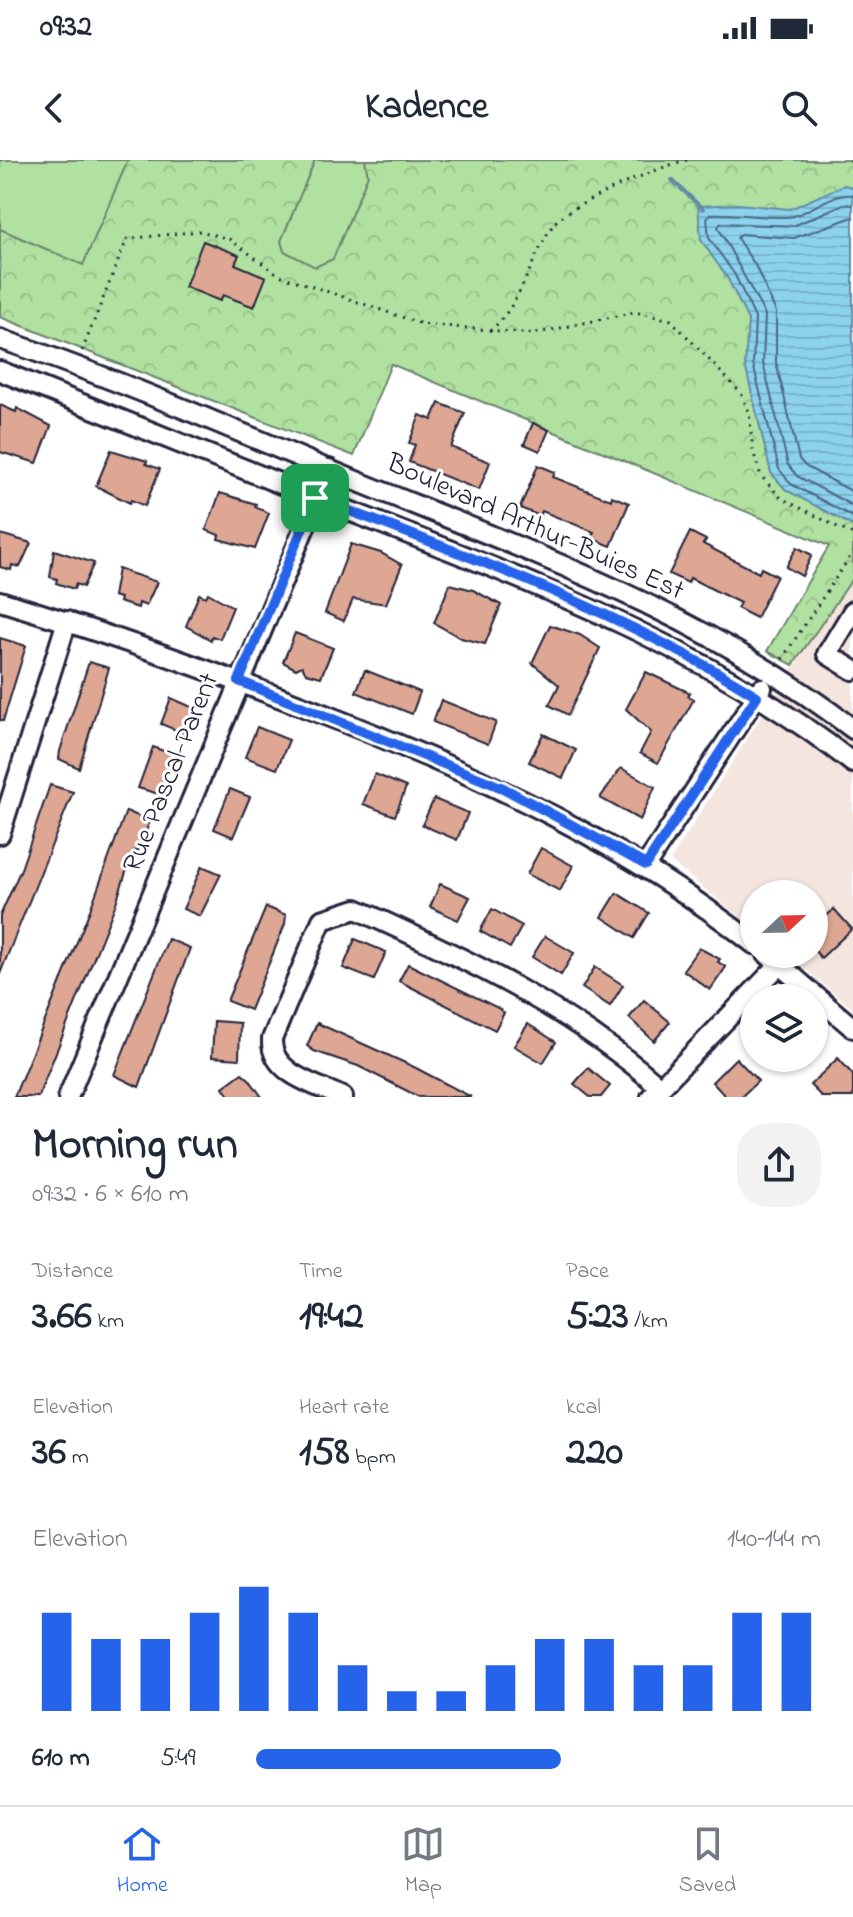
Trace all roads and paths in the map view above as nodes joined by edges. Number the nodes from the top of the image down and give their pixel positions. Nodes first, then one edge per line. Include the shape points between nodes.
1 (687, 160) edge
2 (490, 331) junction
3 (0, 339) edge
4 (80, 355) dead end
5 (0, 371) edge
6 (329, 469) junction
7 (315, 498) junction
8 (853, 535) edge
9 (853, 552) edge
10 (0, 601) edge
11 (853, 611) edge
12 (67, 621) junction
13 (853, 670) edge
14 (773, 673) junction
15 (239, 681) junction
16 (757, 696) junction
17 (853, 729) edge
18 (853, 763) edge
19 (0, 834) edge
20 (646, 865) junction
21 (740, 934) edge
22 (766, 968) edge
23 (784, 968) edge
24 (853, 1028) edge
25 (656, 1092) edge
26 (68, 1097) edge
27 (343, 1097) edge

1 - 2 path via 605,192 556,221 509,314
2 - 4 path via 422,324 279,275 229,239 200,231 172,232 127,239
2 - 8 path via 533,334 635,312 671,320 741,393 761,476 781,498
3 - 6 street, Boulevard Arthur-Buies Est via 239,429
5 - 7 street, Boulevard Arthur-Buies Est
6 - 7 street, Rue Pascal-Parent
6 - 14 street, Boulevard Arthur-Buies Est via 580,573 666,613
7 - 15 street, Rue Pascal-Parent
7 - 16 street, Boulevard Arthur-Buies Est via 462,553 654,640
9 - 14 path
10 - 12 street
11 - 13 street via 827,654
12 - 15 street
12 - 19 street
14 - 16 street
14 - 17 street, Boulevard Arthur-Buies Est
15 - 20 street via 503,788
15 - 26 street, Rue Pascal-Parent
16 - 18 street, Boulevard Arthur-Buies Est
16 - 20 street
20 - 21 street
22 - 25 street
23 - 24 street
25 - 27 street via 599,1035 476,964 356,909 322,920 272,1039 272,1049 289,1073

